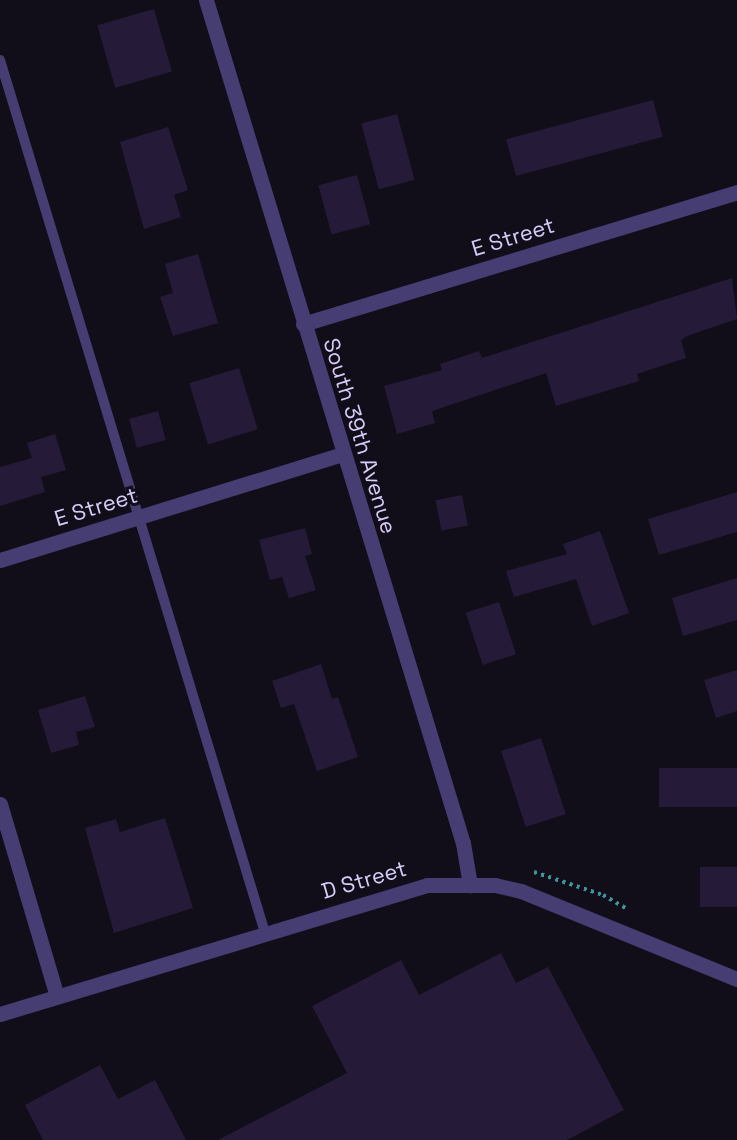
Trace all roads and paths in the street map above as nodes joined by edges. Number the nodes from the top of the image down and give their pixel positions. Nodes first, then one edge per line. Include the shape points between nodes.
1 (206, 0) edge
2 (0, 60) edge
3 (737, 192) edge
4 (303, 324) junction
5 (343, 454) junction
6 (140, 517) junction
7 (0, 560) edge
8 (0, 804) edge
9 (470, 885) junction
10 (265, 933) junction
11 (737, 979) edge
12 (57, 996) junction
13 (0, 1014) edge

1 - 4 street, South 39th Avenue
2 - 6 lane
3 - 4 street, E Street
4 - 5 street, South 39th Avenue
5 - 6 street, E Street
5 - 9 street, South 39th Avenue via 463,843
6 - 7 street, E Street
6 - 10 lane
8 - 12 street
9 - 10 street, D Street via 414,887
9 - 11 street, D Street via 495,885 543,898
10 - 12 street, D Street
12 - 13 street, D Street

